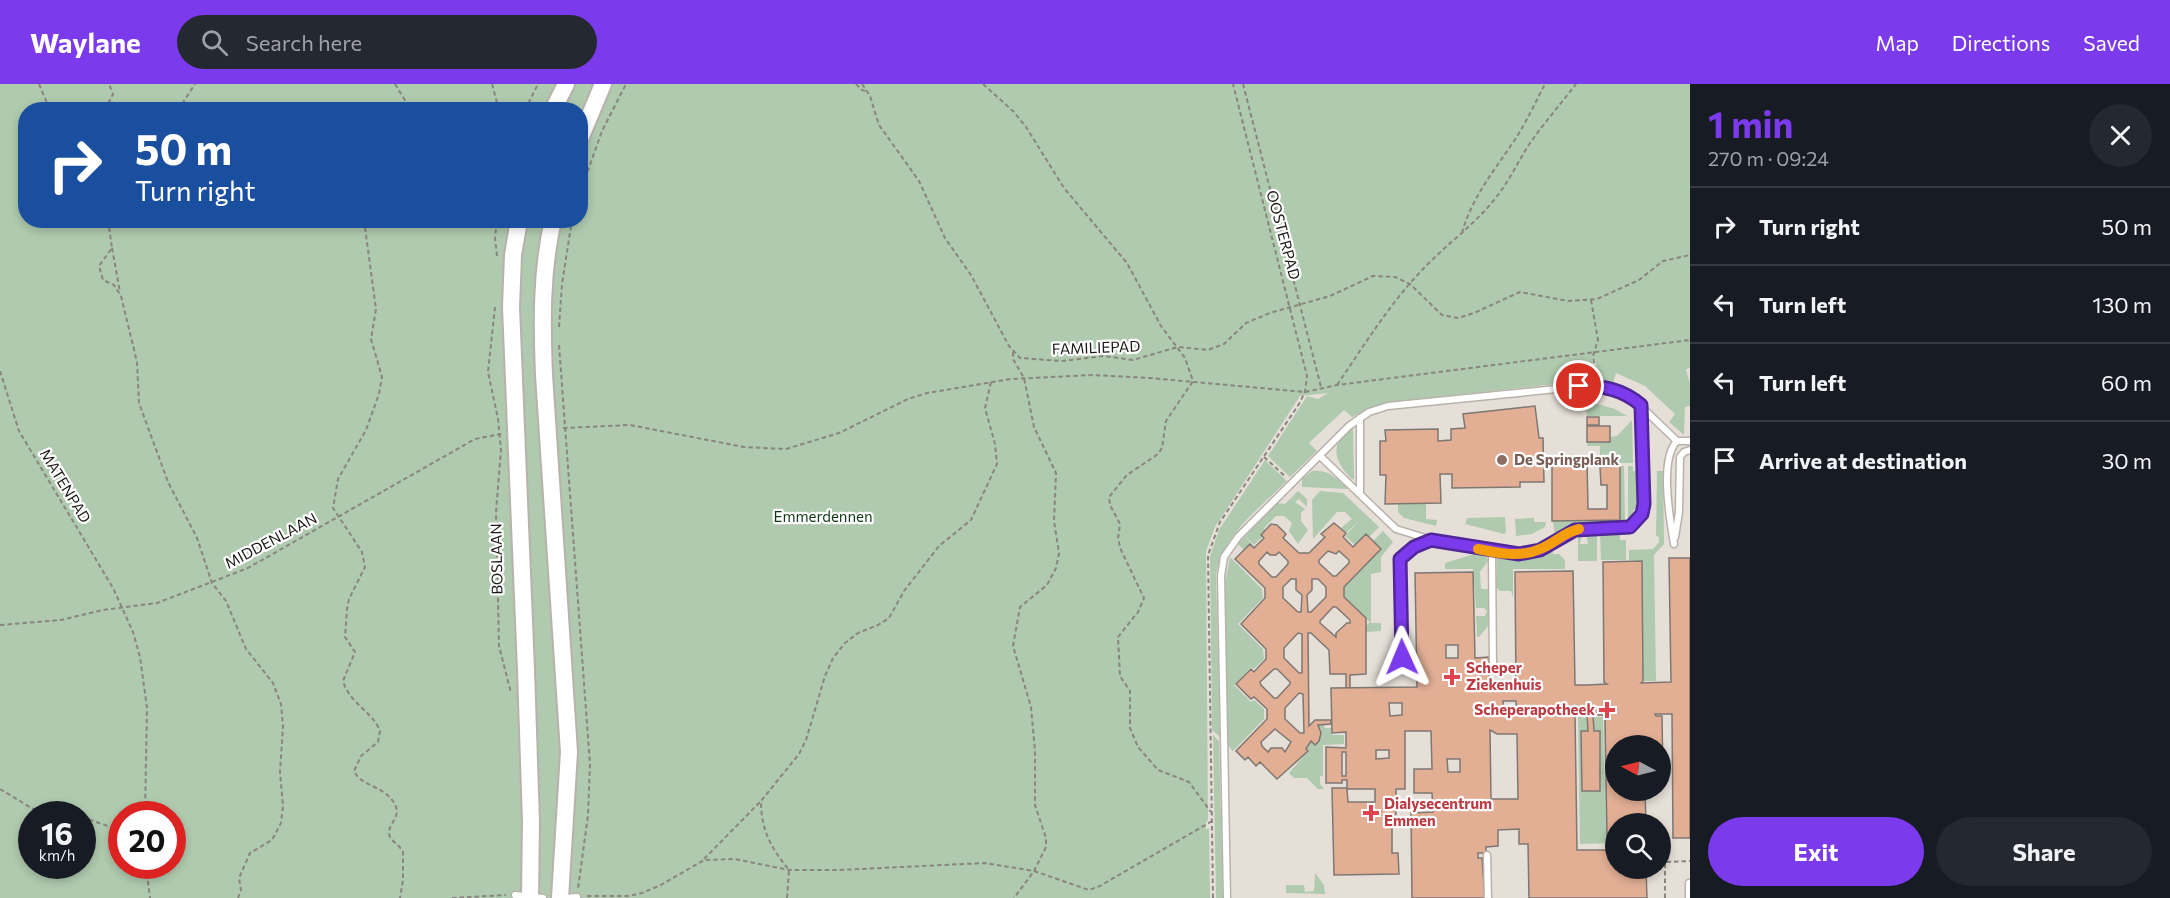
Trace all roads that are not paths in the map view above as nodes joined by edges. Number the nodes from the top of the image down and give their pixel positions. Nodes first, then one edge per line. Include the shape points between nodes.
1 (566, 84) edge
2 (603, 84) edge
3 (557, 102) edge
4 (588, 120) edge
5 (518, 228) edge
6 (552, 228) edge
7 (1641, 405) junction
8 (1359, 418) junction
9 (1677, 441) junction
10 (1690, 441) edge
11 (1690, 450) edge
12 (1320, 456) junction
13 (1360, 494) junction
14 (1431, 540) junction
15 (1492, 552) junction
16 (1402, 657) dead end
17 (1493, 670) dead end
18 (1487, 855) dead end
19 (1689, 883) edge
20 (529, 897) edge
21 (577, 897) edge
22 (562, 898) edge
23 (1227, 898) edge
24 (1488, 898) edge
25 (1689, 898) edge

1 - 3 main road
2 - 4 main road
5 - 20 main road, BOSLAAN via 511,307 531,822
6 - 22 main road via 542,312 568,701
7 - 8 lane via 1628,394 1597,386 1388,406
7 - 9 lane
7 - 15 lane via 1644,504 1636,522 1621,528 1575,530 1529,553
8 - 12 lane
8 - 13 lane
9 - 10 lane
9 - 11 lane via 1668,457 1674,544 1680,457
12 - 13 lane
12 - 23 lane via 1238,537 1224,557 1221,576
13 - 14 lane via 1396,529
14 - 15 lane
14 - 16 lane via 1400,559
15 - 17 lane
18 - 24 lane
19 - 25 lane
21 - 22 lane

